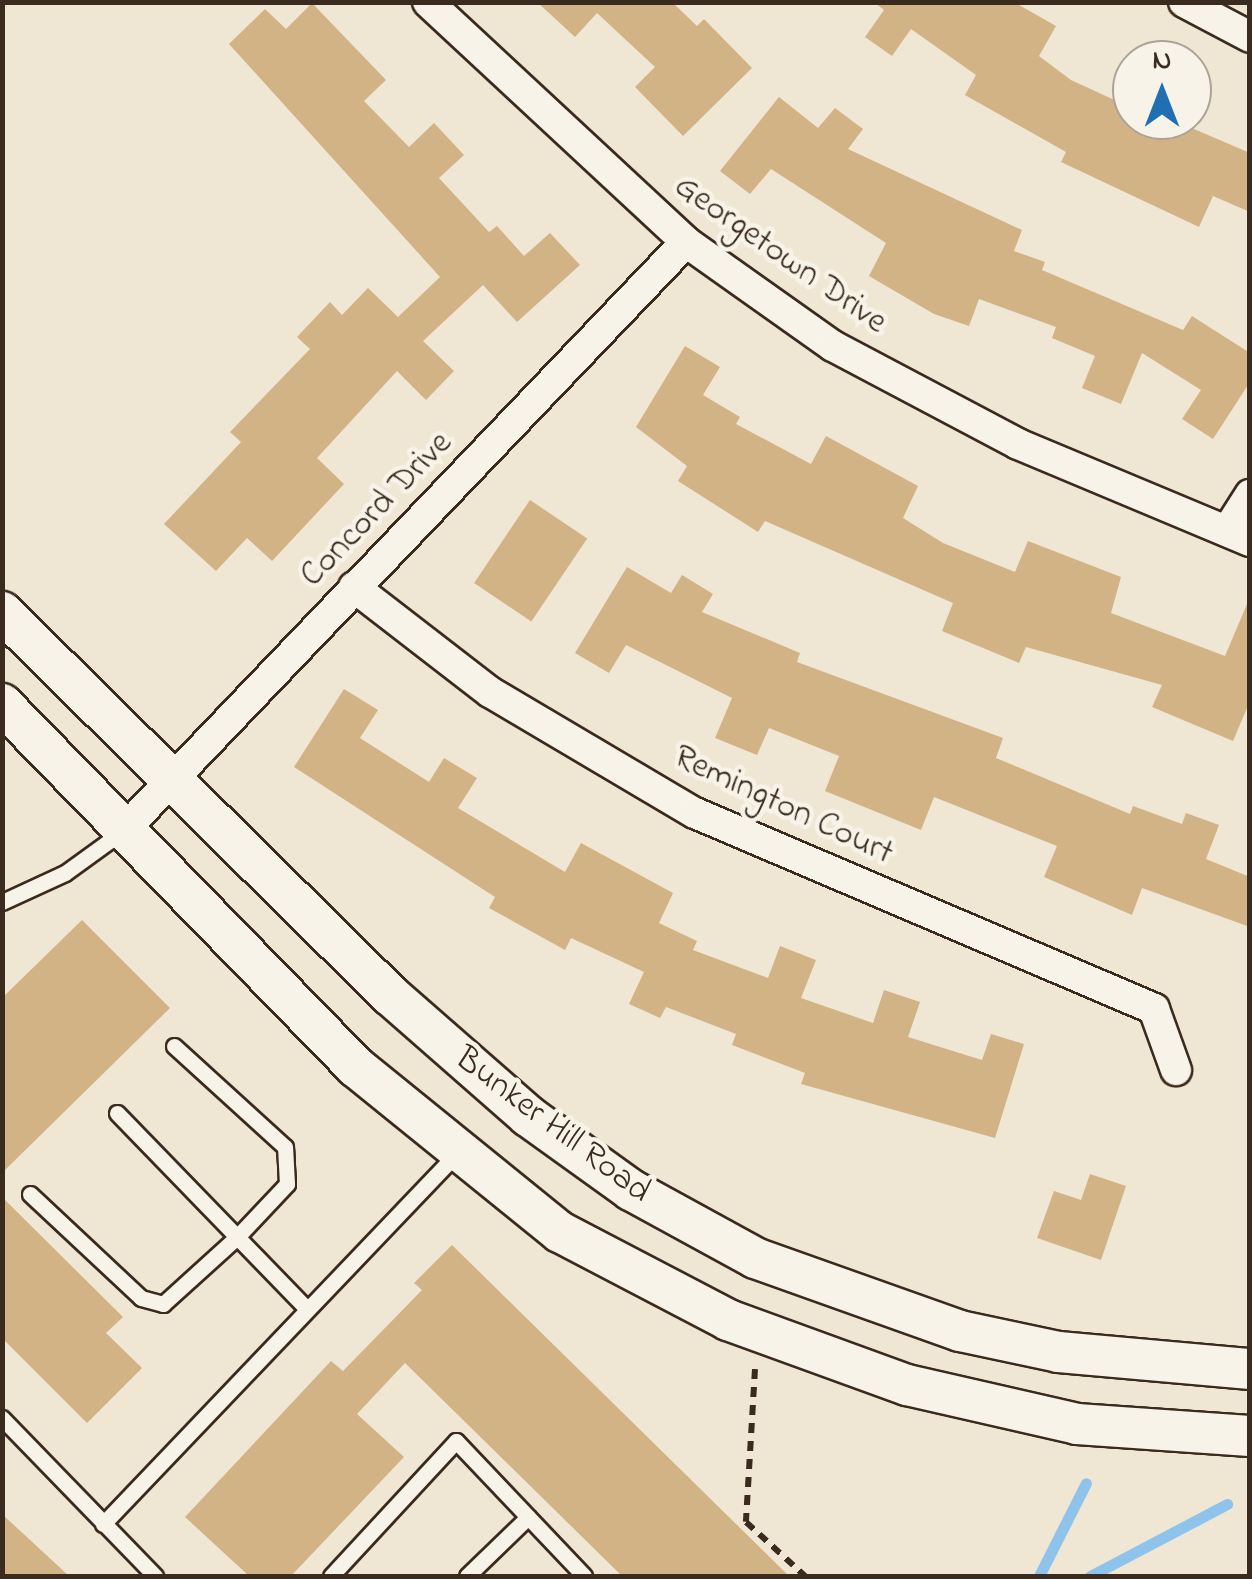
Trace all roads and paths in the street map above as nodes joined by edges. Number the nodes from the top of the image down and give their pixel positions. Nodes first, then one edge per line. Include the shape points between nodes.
1 (428, 2) edge
2 (1184, 2) edge
3 (1250, 37) edge
4 (686, 242) junction
5 (1250, 494) edge
6 (1238, 536) edge
7 (354, 587) junction
8 (2, 612) edge
9 (2, 704) edge
10 (177, 780) junction
11 (123, 831) junction
12 (2, 902) edge
13 (174, 1046) dead end
14 (1176, 1070) dead end
15 (116, 1114) dead end
16 (459, 1150) junction
17 (30, 1194) dead end
18 (237, 1237) junction
19 (307, 1309) junction
20 (757, 1361) dead end
21 (1250, 1369) edge
22 (2, 1418) edge
23 (1250, 1436) edge
24 (528, 1517) junction
25 (103, 1524) junction
26 (155, 1576) edge
27 (331, 1576) edge
28 (467, 1576) edge
29 (584, 1576) edge
30 (805, 1576) edge

1 - 4 street, Georgetown Drive
2 - 3 street
4 - 6 street, Georgetown Drive via 850,355 1018,444
4 - 7 street, Concord Drive
5 - 6 street
7 - 10 street, Concord Drive
7 - 14 street, Remington Court via 490,692 695,812 1154,1009
8 - 10 main road, Bunker Hill Road
9 - 11 main road
10 - 11 street, Concord Drive
10 - 21 main road, Bunker Hill Road via 458,1057 558,1138 702,1232 838,1292 960,1331 1059,1352
11 - 12 lane via 65,873
11 - 16 main road via 356,1068
13 - 18 lane via 285,1147 287,1184
15 - 18 lane
16 - 19 lane
16 - 23 main road via 608,1260 815,1355 1036,1416
17 - 18 lane via 142,1298 163,1304
18 - 19 lane
19 - 25 lane
20 - 30 path via 746,1522
22 - 25 lane
24 - 27 lane via 456,1441
24 - 28 lane
24 - 29 lane
25 - 26 lane

